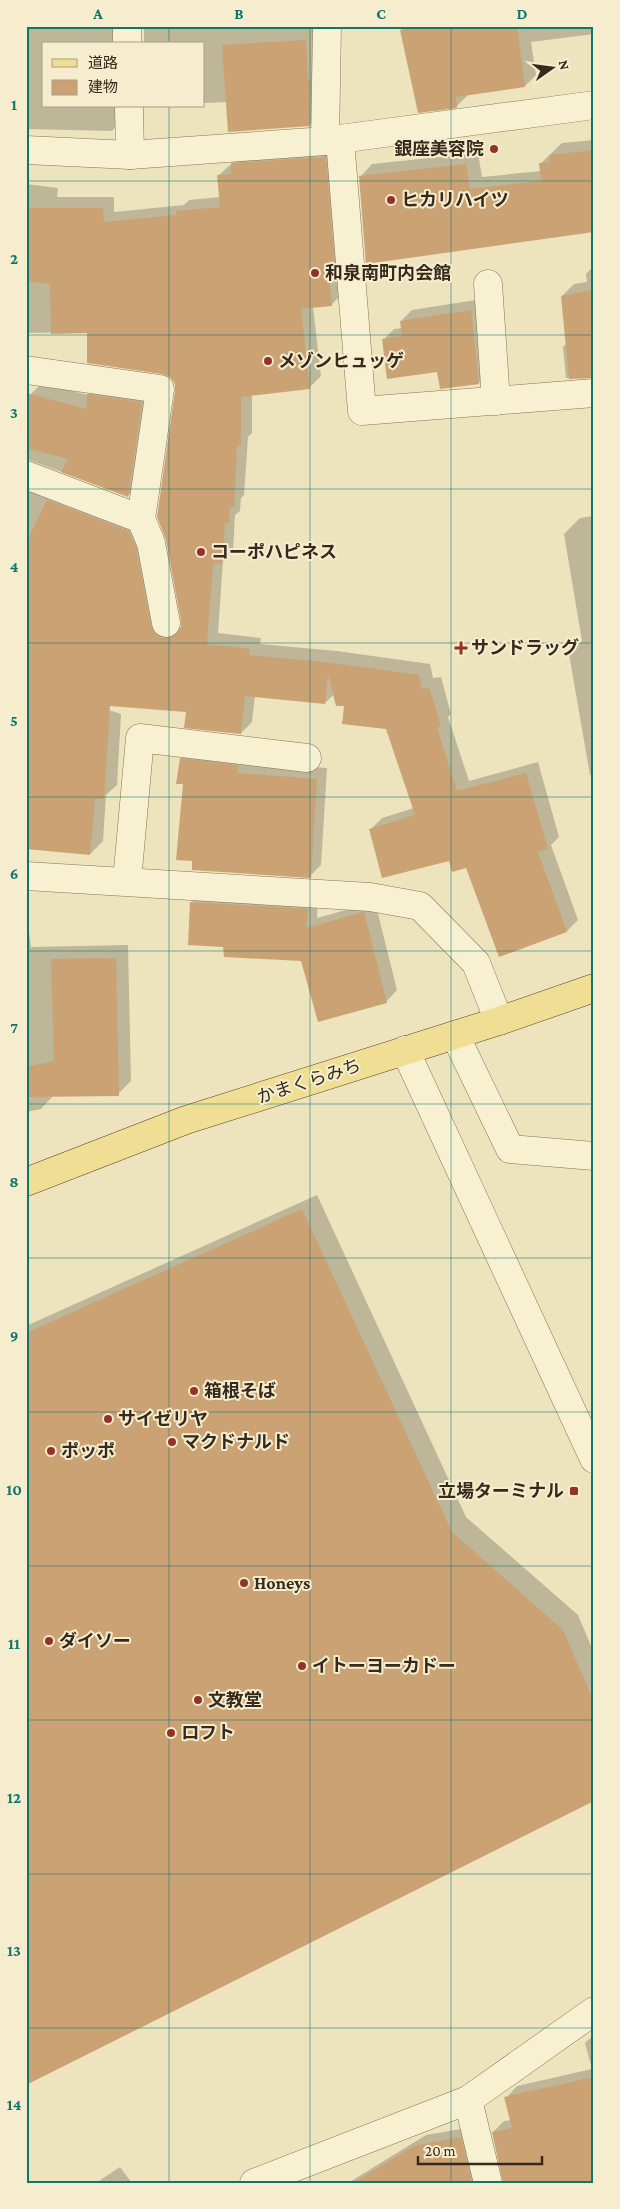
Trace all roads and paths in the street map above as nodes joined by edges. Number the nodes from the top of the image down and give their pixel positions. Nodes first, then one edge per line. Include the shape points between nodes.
1 (127, 26) edge
2 (326, 26) edge
3 (127, 42) edge
4 (594, 105) edge
5 (129, 108) edge
6 (332, 141) junction
7 (26, 150) edge
8 (130, 155) junction
9 (488, 284) dead end
10 (26, 370) edge
11 (594, 393) edge
12 (496, 401) junction
13 (26, 475) edge
14 (141, 519) junction
15 (166, 623) dead end
16 (307, 758) dead end
17 (26, 876) edge
18 (127, 881) junction
19 (594, 988) edge
20 (499, 1021) junction
21 (456, 1035) junction
22 (405, 1050) junction
23 (594, 1156) edge
24 (26, 1182) edge
25 (594, 1459) edge
26 (594, 2011) edge
27 (468, 2100) junction
28 (254, 2183) edge
29 (488, 2183) edge

1 - 3 street
2 - 6 street
4 - 6 street
5 - 8 street
6 - 8 street
6 - 12 street via 362,411
7 - 8 street
9 - 12 street
10 - 14 street via 160,389
11 - 12 street
13 - 14 street
14 - 15 street via 152,543
16 - 18 street via 140,738
17 - 18 street
18 - 20 street via 370,897 420,906 476,963
19 - 20 main road, かまくらみち
20 - 21 main road, かまくらみち
21 - 22 main road, かまくらみち
21 - 23 street via 510,1149
22 - 24 main road, かまくらみち via 186,1120
22 - 25 street
26 - 27 street
27 - 28 street
27 - 29 street

